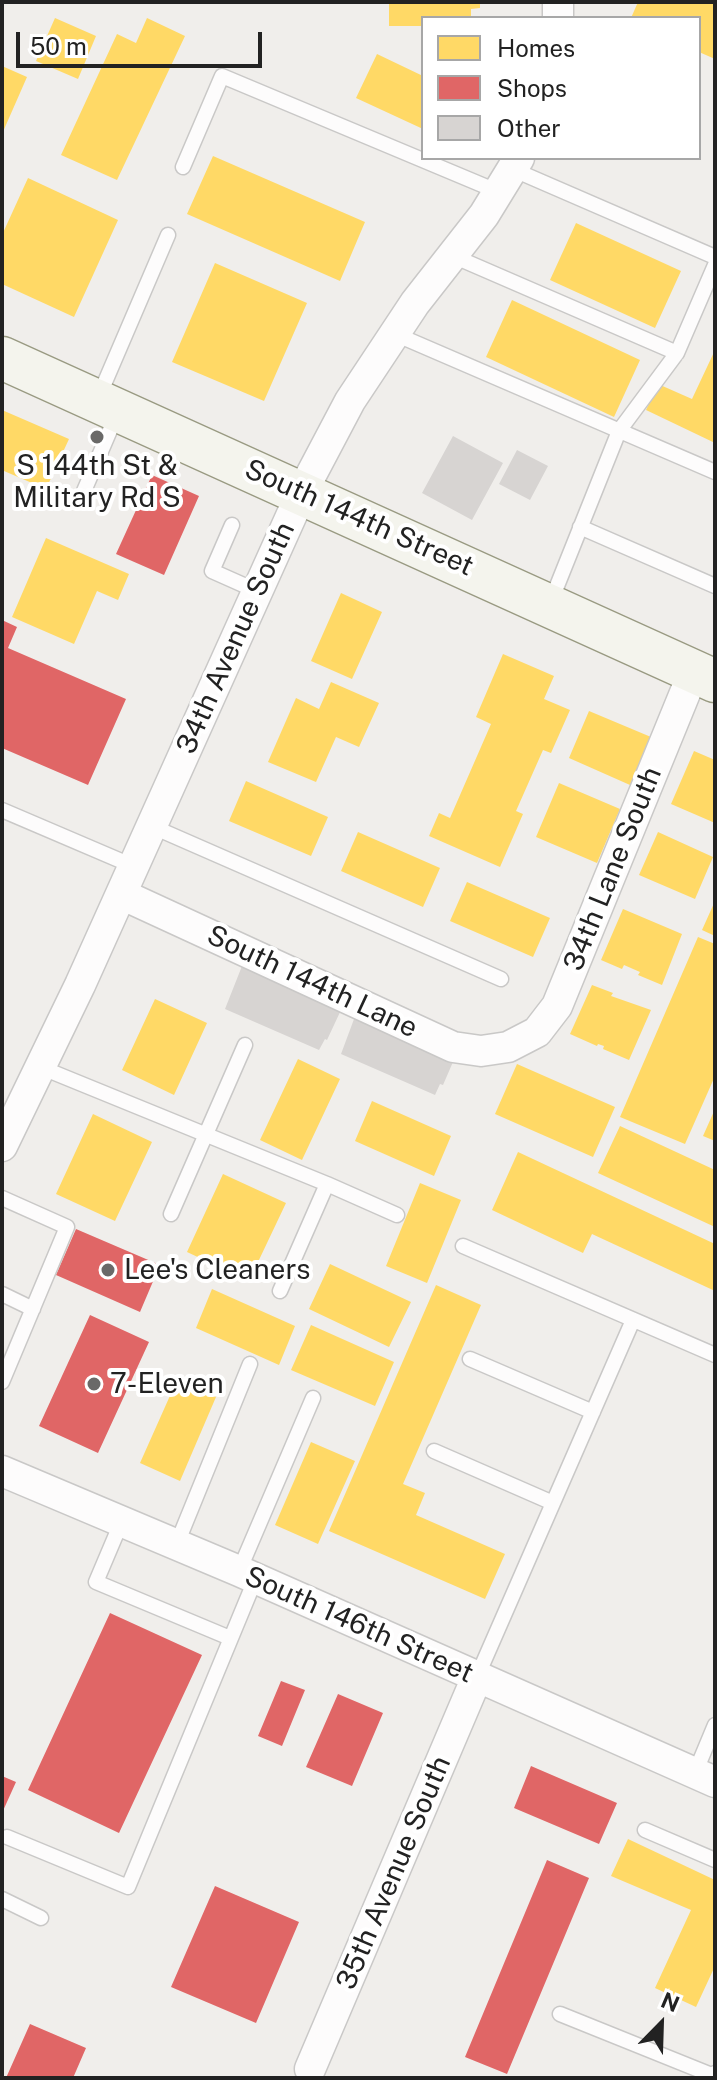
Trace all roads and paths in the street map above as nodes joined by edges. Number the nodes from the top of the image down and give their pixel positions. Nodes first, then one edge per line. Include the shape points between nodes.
1 (421, 143) edge
2 (471, 160) edge
3 (183, 167) dead end
4 (510, 173) edge
5 (168, 235) dead end
6 (453, 256) junction
7 (715, 257) edge
8 (715, 265) edge
9 (395, 334) junction
10 (677, 353) junction
11 (2, 358) edge
12 (108, 405) junction
13 (619, 431) junction
14 (715, 472) edge
15 (302, 492) junction
16 (81, 498) dead end
17 (232, 525) dead end
18 (580, 527) junction
19 (715, 586) edge
20 (257, 591) junction
21 (549, 605) junction
22 (705, 676) edge
23 (2, 810) edge
24 (151, 826) junction
25 (127, 880) junction
26 (501, 979) dead end
27 (245, 1045) dead end
28 (508, 1047) joint
29 (40, 1067) junction
30 (206, 1135) junction
31 (2, 1146) edge
32 (327, 1184) junction
33 (2, 1198) edge
34 (171, 1214) dead end
35 (397, 1215) dead end
36 (463, 1246) dead end
37 (280, 1291) dead end
38 (2, 1294) edge
39 (33, 1309) junction
40 (633, 1320) junction
41 (715, 1355) edge
42 (470, 1359) dead end
43 (250, 1364) dead end
44 (2, 1382) edge
45 (313, 1398) dead end
46 (593, 1412) junction
47 (434, 1451) dead end
48 (2, 1471) edge
49 (553, 1503) junction
50 (121, 1523) junction
51 (176, 1546) junction
52 (247, 1576) junction
53 (230, 1638) junction
54 (477, 1677) junction
55 (715, 1725) edge
56 (705, 1778) edge
57 (645, 1830) dead end
58 (7, 1837) dead end
59 (715, 1860) edge
60 (2, 1899) edge
61 (41, 1918) dead end
62 (560, 2014) dead end
63 (310, 2069) dead end
64 (715, 2073) edge

1 - 3 lane via 222,76
2 - 4 lane
4 - 6 street, 34th Avenue South
4 - 7 lane
5 - 12 lane
6 - 9 street, 34th Avenue South
6 - 10 lane
8 - 10 lane
9 - 13 lane
9 - 15 street, 34th Avenue South via 350,401
10 - 13 lane
11 - 12 street, South 144th Street
12 - 15 street, South 144th Street
12 - 16 lane
13 - 14 lane
13 - 18 lane
15 - 20 street, 34th Avenue South
15 - 21 street, South 144th Street
17 - 20 lane via 212,571
18 - 19 lane
18 - 21 lane
20 - 24 street, 34th Avenue South
21 - 22 street, South 144th Street
22 - 28 street, 34th Lane South via 557,1006 537,1032
23 - 25 lane
24 - 25 street, 34th Avenue South
24 - 26 lane
25 - 28 street, South 144th Lane via 453,1047
25 - 29 street, 34th Avenue South
27 - 30 lane
29 - 30 lane
29 - 31 street, 34th Avenue South
30 - 32 lane
30 - 34 lane
32 - 35 lane
32 - 37 lane
33 - 39 lane via 67,1227
36 - 40 lane
38 - 39 lane
39 - 44 lane
40 - 41 lane
40 - 46 lane
42 - 46 lane
43 - 51 lane
45 - 52 lane
46 - 49 lane
47 - 49 lane
48 - 50 street, South 146th Street
49 - 54 lane
50 - 51 street, South 146th Street
50 - 53 lane via 96,1582
51 - 52 street, South 146th Street
52 - 53 lane
52 - 54 street, South 146th Street
53 - 58 lane via 128,1887
54 - 56 street, South 146th Street
54 - 63 street, 35th Avenue South
55 - 56 lane
57 - 59 lane
60 - 61 lane
62 - 64 lane

